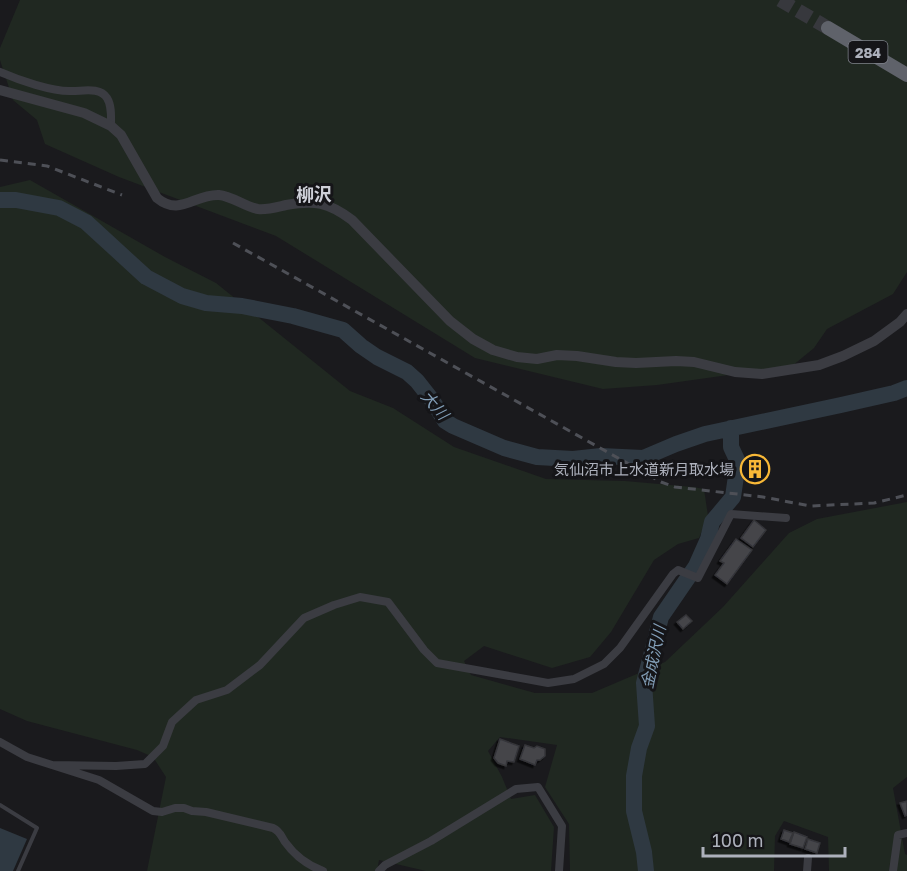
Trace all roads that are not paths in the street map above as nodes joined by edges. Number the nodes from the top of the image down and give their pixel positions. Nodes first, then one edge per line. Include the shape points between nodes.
1 (828, 28) tunnel mouth
2 (0, 72) edge
3 (907, 75) edge
4 (0, 90) edge
5 (111, 126) junction
6 (907, 314) edge
7 (786, 518) dead end
8 (0, 742) edge
9 (52, 765) junction
10 (0, 805) edge
11 (907, 833) edge
12 (808, 858) dead end
13 (18, 871) edge
14 (323, 871) edge
15 (379, 871) edge
16 (559, 871) edge
17 (807, 871) edge
18 (893, 871) edge

1 - 3 highway, 284
2 - 5 street via 51,89 97,91 107,97
4 - 5 street via 84,113
5 - 6 street via 121,135 157,198 165,205 180,206 221,195 256,209 306,202 338,210 450,321 493,350 517,357 577,356 636,363 675,360 762,374 819,365 843,356 874,340
7 - 9 street via 731,514 698,578 678,570 673,574 620,648 604,664 574,679 548,683 437,663 388,602 360,597 304,618 260,665 227,690 196,700 172,722 163,746 145,764
8 - 9 street via 27,758
9 - 14 street via 99,780 153,811 184,808 273,828 295,854
10 - 13 lane via 37,828
11 - 18 street via 898,835
12 - 17 street
15 - 16 street via 516,789 538,787 562,826

